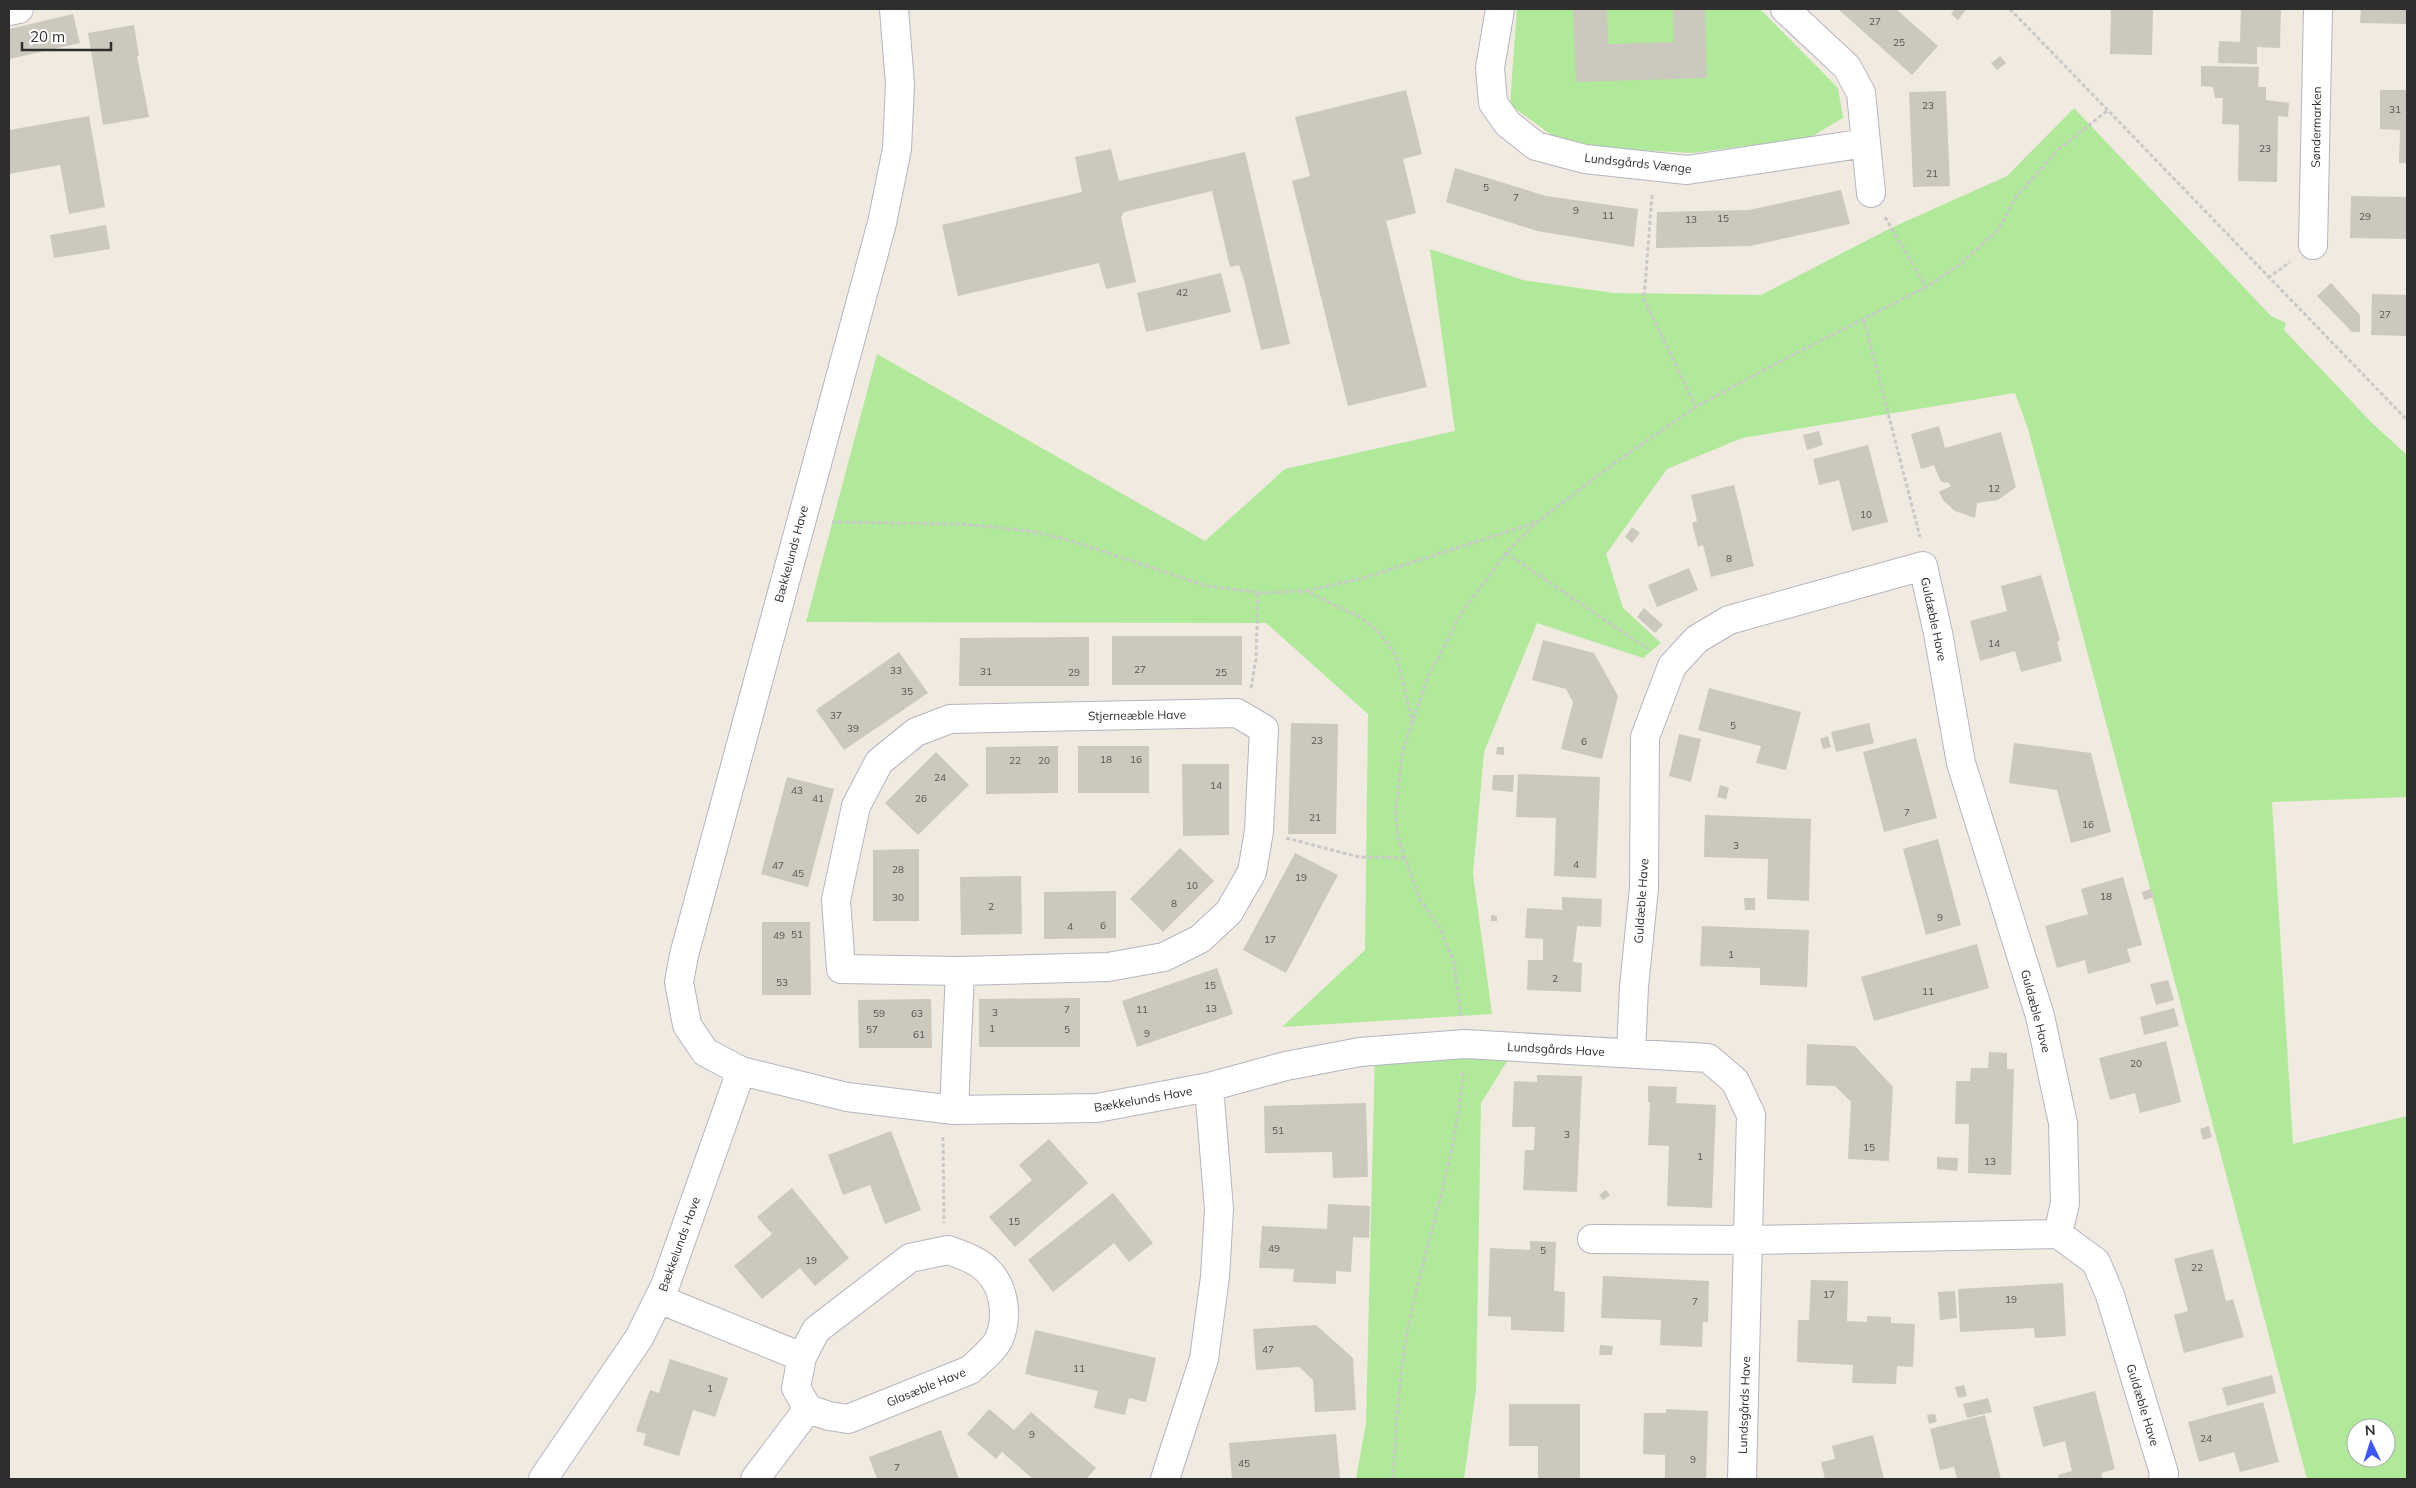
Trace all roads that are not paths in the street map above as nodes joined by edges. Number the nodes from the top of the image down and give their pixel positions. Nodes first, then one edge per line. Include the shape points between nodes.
1 (19, 9) edge
2 (894, 9) edge
3 (1500, 9) edge
4 (1785, 9) edge
5 (2318, 9) edge
6 (9, 11) edge
7 (1866, 143) junction
8 (1871, 193) road end
9 (2312, 245) dead end
10 (960, 970) junction
11 (1630, 1053) junction
12 (741, 1072) junction
13 (1209, 1087) junction
14 (948, 1109) junction
15 (2058, 1234) junction
16 (1592, 1239) dead end
17 (1749, 1240) junction
18 (659, 1299) junction
19 (802, 1357) junction
20 (808, 1409) junction
21 (543, 1479) edge
22 (755, 1479) edge
23 (1164, 1479) edge
24 (1742, 1479) edge
25 (2163, 1479) edge

1 - 6 street
2 - 12 street, Bækkelunds Have via 900,84 897,149 882,223 679,982 686,1024 705,1052
3 - 7 street, Lundsgårds Vænge via 1490,68 1493,103 1508,124 1536,146 1585,159 1687,170
4 - 7 street via 1847,67 1861,93
5 - 9 street, Søndermarken
7 - 8 street
10 - 10 street, Stjerneæble Have via 1108,967 1164,957 1200,939 1229,912 1252,872 1259,831 1264,729 1237,713 950,719 916,732 879,762 856,806 836,900 841,970
10 - 14 street
11 - 13 street, Lundsgårds Have via 1465,1044 1360,1052 1286,1066
11 - 15 street, Guldæble Have via 1644,888 1645,737 1672,666 1697,639 1728,620 1923,566 1961,763 2040,1016 2063,1123 2065,1203
11 - 17 street, Lundsgårds Have via 1708,1058 1735,1081 1751,1115
12 - 14 street, Bækkelunds Have via 847,1097
12 - 18 street, Bækkelunds Have
13 - 14 street, Bækkelunds Have via 1097,1108
13 - 23 street, Bækkelunds Have via 1219,1209 1215,1277 1204,1359
15 - 17 street
15 - 25 street, Guldæble Have via 2096,1262 2110,1295 2164,1473
16 - 17 street
17 - 24 street, Lundsgårds Have
18 - 19 street
18 - 21 street, Bækkelunds Have via 638,1338
19 - 20 street via 796,1388
19 - 20 street, Glasæble Have via 816,1330 910,1258 945,1250 973,1260 989,1271 1004,1304 1004,1322 998,1340 970,1370 848,1419
20 - 22 street

